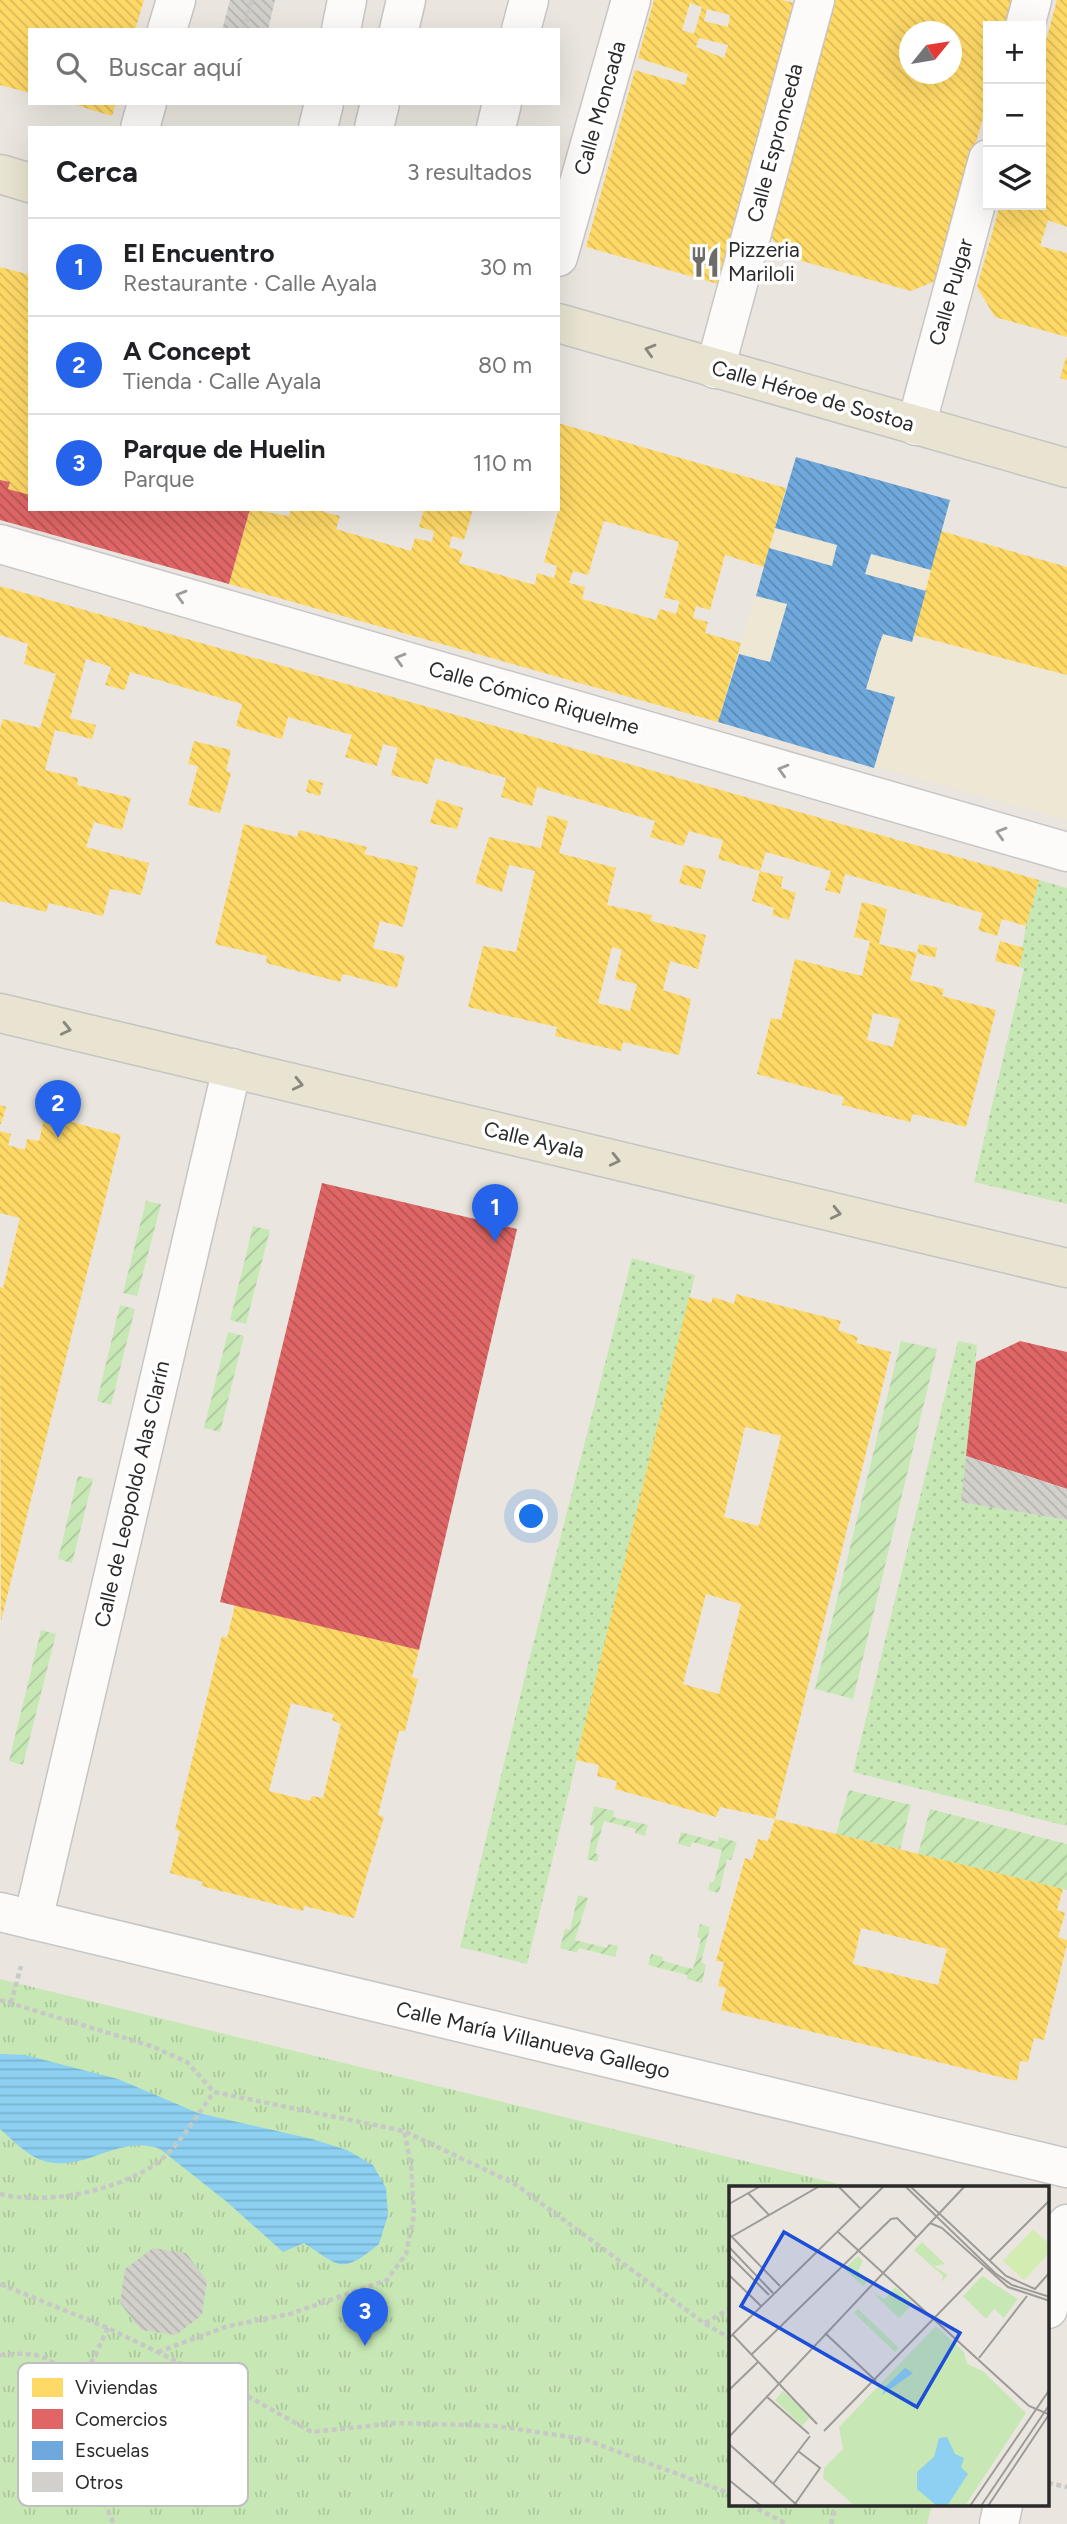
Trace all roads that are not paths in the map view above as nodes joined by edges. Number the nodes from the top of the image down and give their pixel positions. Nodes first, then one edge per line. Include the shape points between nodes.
1 (176, 0) edge
2 (347, 0) edge
3 (406, 0) edge
4 (529, 0) edge
5 (631, 0) edge
6 (815, 0) edge
7 (1032, 0) edge
8 (1026, 21) edge
9 (168, 28) edge
10 (341, 28) edge
11 (399, 28) edge
12 (522, 28) edge
13 (146, 105) edge
14 (324, 105) edge
15 (380, 105) edge
16 (502, 105) edge
17 (141, 126) edge
18 (318, 126) edge
19 (374, 126) edge
20 (496, 126) edge
21 (0, 174) edge
22 (983, 178) edge
23 (28, 182) edge
24 (560, 250) edge
25 (560, 324) edge
26 (715, 369) junction
27 (916, 426) junction
28 (1067, 468) edge
29 (0, 544) edge
30 (1067, 852) edge
31 (0, 1013) edge
32 (232, 1068) junction
33 (1067, 1268) edge
34 (16, 1916) edge
35 (1067, 2168) edge
36 (1067, 2224) edge
37 (1050, 2300) edge
38 (1003, 2506) edge
39 (999, 2524) edge

1 - 9 street
2 - 10 street
3 - 11 street
4 - 12 street
5 - 24 street, Calle Moncada
6 - 26 street, Calle Espronceda
7 - 8 street
13 - 17 street
14 - 18 street
15 - 19 street
16 - 20 street
21 - 23 main road
22 - 27 street, Calle Pulgar
26 -> 25 main road, Calle Héroe de Sostoa
26 - 27 main road, Calle Héroe de Sostoa
27 - 28 main road, Calle Héroe de Sostoa
30 -> 29 street, Calle Cómico Riquelme
31 -> 32 main road, Calle Ayala
32 -> 33 main road, Calle Ayala
32 - 34 street, Calle de Leopoldo Alas Clarín
34 - 35 street, Calle María Villanueva Gallego
36 - 37 street
38 - 39 street

